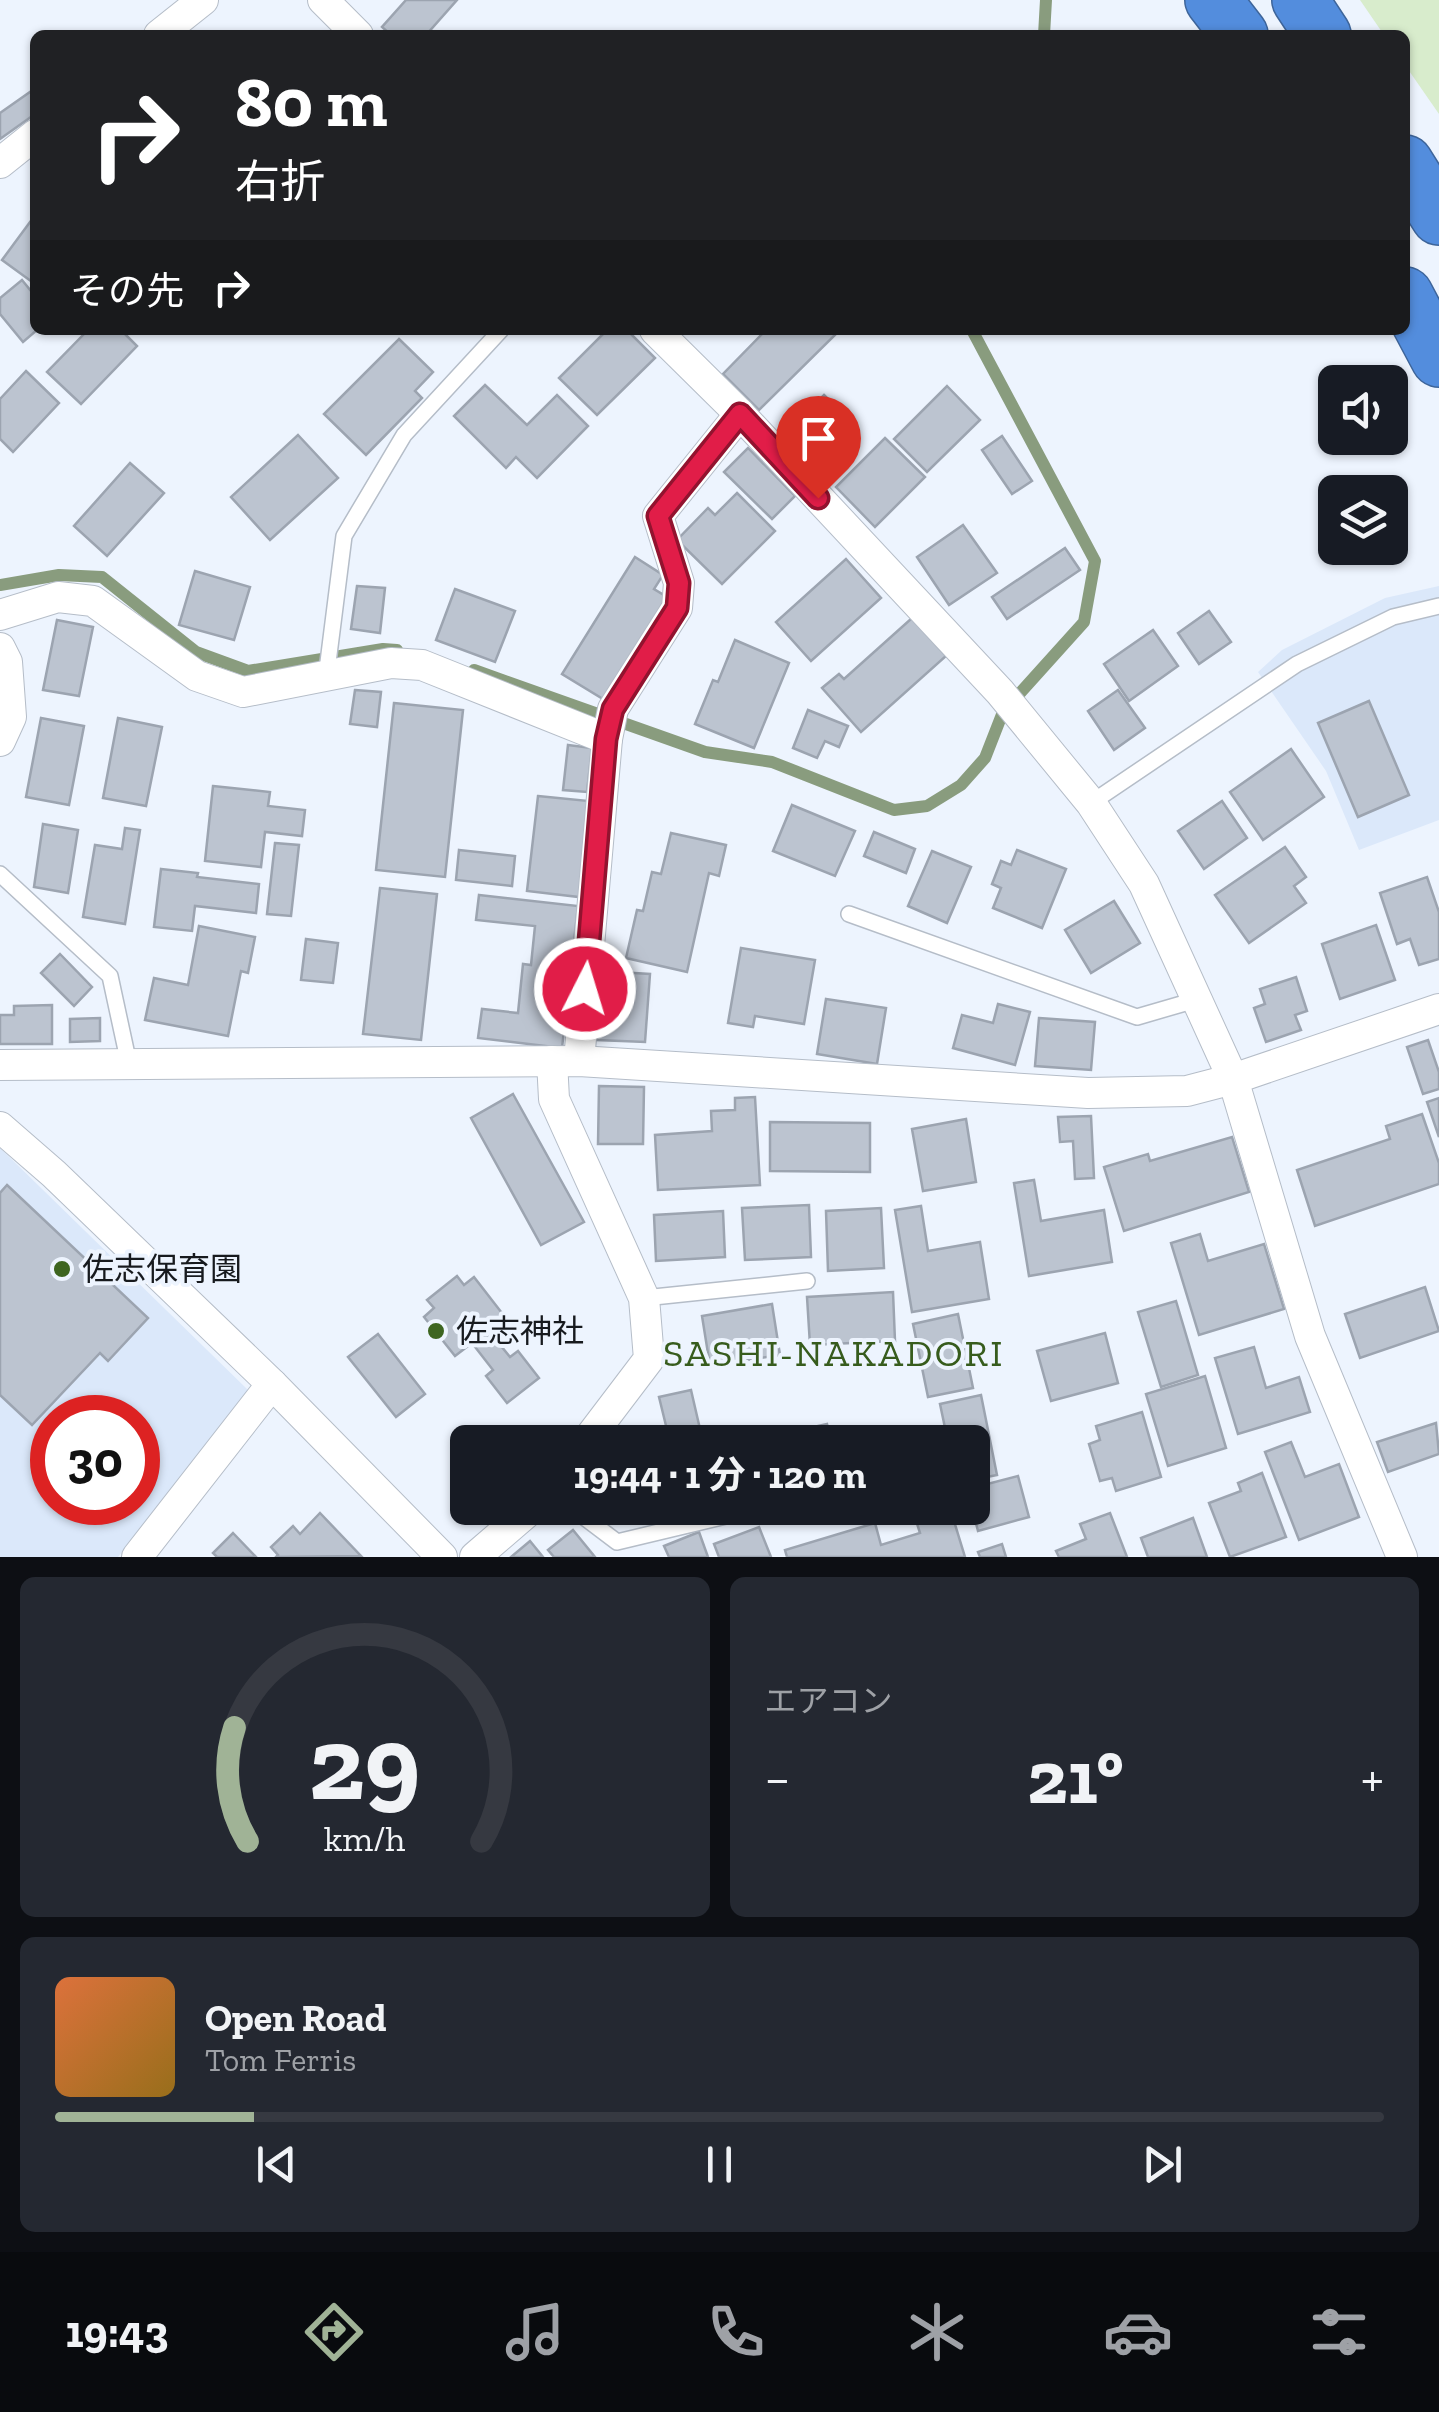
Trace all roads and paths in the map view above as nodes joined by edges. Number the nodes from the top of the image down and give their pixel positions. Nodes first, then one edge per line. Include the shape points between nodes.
1 (202, 0) edge
2 (323, 0) edge
3 (1213, 0) edge
4 (1300, 0) edge
5 (165, 30) edge
6 (353, 30) edge
7 (1236, 30) edge
8 (1320, 30) edge
9 (30, 139) edge
10 (0, 163) edge
11 (1410, 172) edge
12 (1439, 217) edge
13 (1410, 304) edge
14 (496, 335) edge
15 (660, 335) edge
16 (1439, 359) edge
17 (740, 414) junction
18 (1439, 606) edge
19 (0, 614) edge
20 (0, 648) edge
21 (326, 678) junction
22 (606, 739) junction
23 (0, 741) edge
24 (1091, 803) junction
25 (0, 874) edge
26 (850, 914) dead end
27 (1199, 999) junction
28 (1439, 1009) edge
29 (565, 1061) junction
30 (129, 1064) junction
31 (0, 1066) edge
32 (1232, 1079) junction
33 (0, 1127) edge
34 (807, 1281) dead end
35 (644, 1298) junction
36 (272, 1384) junction
37 (599, 1425) edge
38 (512, 1525) edge
39 (595, 1525) edge
40 (689, 1525) edge
41 (429, 1553) edge
42 (137, 1557) edge
43 (475, 1557) edge
44 (1402, 1557) edge

1 - 5 street
2 - 6 street
3 - 7 highway
4 - 8 highway
9 - 10 street
11 - 12 highway
13 - 16 highway
14 - 21 lane via 404,436 344,536
15 - 17 street
17 - 22 street via 658,516 679,583 677,608 613,709
17 - 24 street via 1000,692
18 - 24 lane via 1393,617 1296,664
19 - 21 street via 58,597 93,601 197,676 243,692
20 - 23 street via 11,717
21 - 22 street via 391,663 422,665
22 - 29 street
24 - 27 street via 1144,884
25 - 30 lane via 110,976
26 - 27 lane via 1136,1017
27 - 32 street
28 - 32 street
29 - 30 street
29 - 32 street via 1088,1094 1187,1091
29 - 35 street via 554,1099
30 - 31 street
32 - 44 street via 1310,1336
33 - 36 street
34 - 35 lane
35 - 37 street via 649,1358
36 - 41 street
36 - 42 street
38 - 43 street
39 - 40 lane via 618,1542

